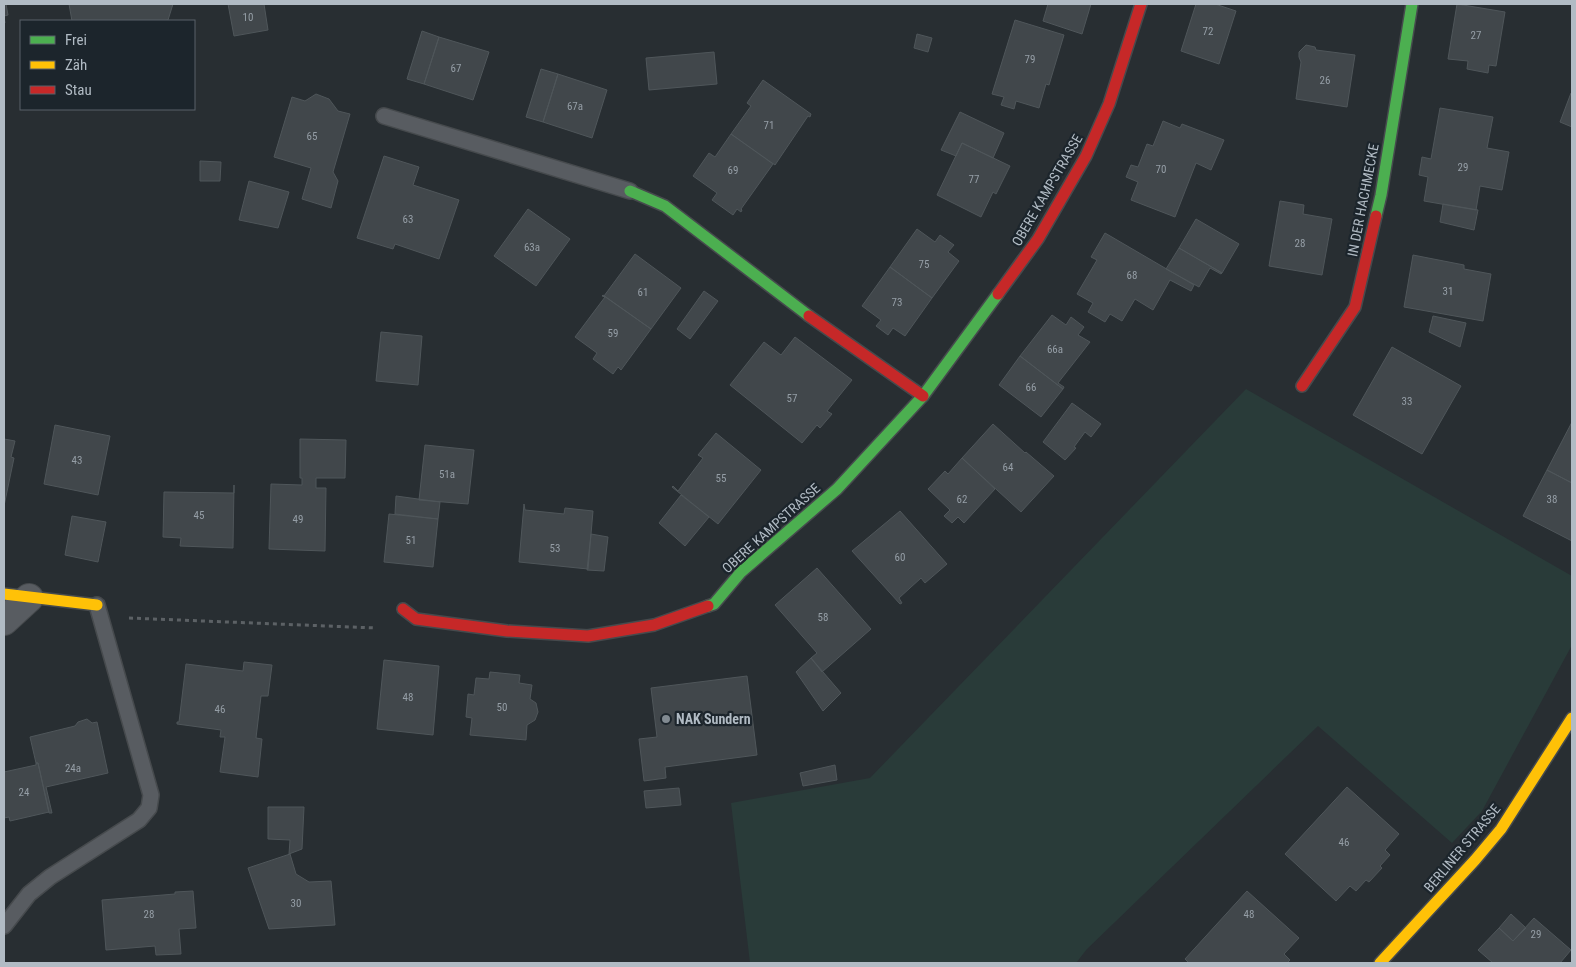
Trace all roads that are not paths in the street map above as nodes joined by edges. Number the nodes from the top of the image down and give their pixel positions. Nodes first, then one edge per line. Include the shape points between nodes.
1 (1142, 4) edge
2 (1412, 4) edge
3 (384, 116) dead end
4 (630, 192) joint
5 (1302, 386) dead end
6 (923, 396) junction
7 (16, 596) edge
8 (403, 609) dead end
9 (98, 610) joint
10 (4, 621) edge
11 (1572, 718) edge
12 (4, 926) edge
13 (1380, 963) edge

1 - 6 street, OBERE KAMPSTRASSE via 1109,104 1086,156 1038,239
2 - 5 street, IN DER HACHMECKE via 1380,195 1355,307
3 - 4 lane
4 - 6 street via 665,206 798,308
6 - 8 street, OBERE KAMPSTRASSE via 837,489 741,572 714,604 654,625 588,636 507,631 416,620
7 - 9 street
7 - 10 street
9 - 12 lane via 151,795 149,808 139,820 36,888
11 - 13 street, BERLINER STRASSE via 1501,829

